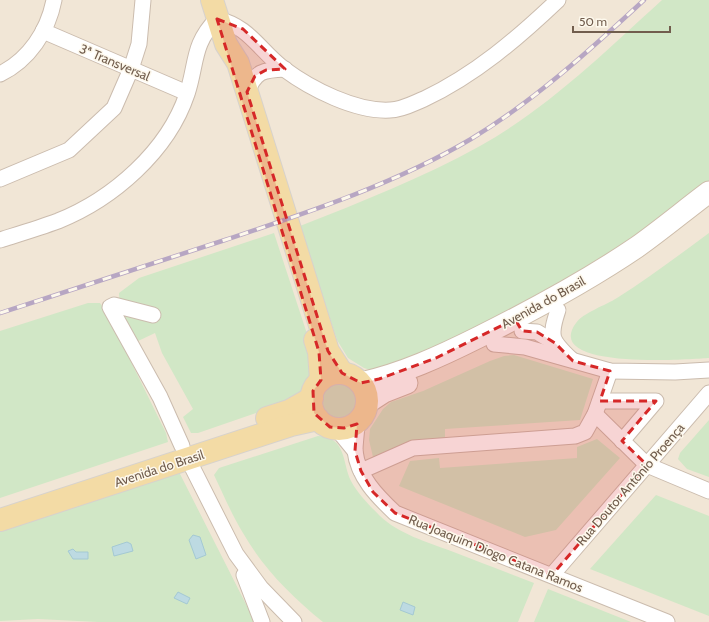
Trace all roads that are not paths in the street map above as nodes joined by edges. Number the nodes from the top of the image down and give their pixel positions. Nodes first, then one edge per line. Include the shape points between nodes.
1 (54, 0) edge
2 (143, 0) edge
3 (558, 0) edge
4 (214, 10) edge
5 (43, 31) junction
6 (226, 44) junction
7 (131, 69) junction
8 (285, 69) junction
9 (0, 74) edge
10 (247, 92) junction
11 (187, 94) junction
12 (0, 179) edge
13 (709, 192) edge
14 (709, 209) edge
15 (0, 240) edge
16 (558, 310) junction
17 (153, 315) dead end
18 (521, 332) junction
19 (555, 343) junction
20 (573, 361) junction
21 (709, 370) edge
22 (610, 371) junction
23 (342, 373) junction
24 (364, 393) junction
25 (709, 393) edge
26 (317, 399) junction
27 (598, 407) junction
28 (357, 422) junction
29 (337, 429) junction
30 (622, 441) junction
31 (355, 451) junction
32 (185, 453) junction
33 (646, 465) junction
34 (361, 471) junction
35 (709, 491) edge
36 (0, 506) edge
37 (0, 520) edge
38 (236, 554) junction
39 (552, 575) junction
40 (289, 621) edge
41 (262, 622) edge
42 (667, 622) edge

1 - 5 street
2 - 7 street via 139,44
3 - 8 street via 502,51 439,92 411,105 391,110 368,109 342,101
4 - 6 main road
4 - 8 street via 243,29
4 - 11 street via 194,59
5 - 7 street, 3ª Transversal
5 - 9 street via 30,52 9,70
6 - 10 main road via 238,63
6 - 26 main road via 228,65 319,352
7 - 11 street, 3ª Transversal
7 - 12 street via 114,108 69,150
8 - 10 street via 266,70 255,76
10 - 23 main road via 328,350
11 - 15 street via 163,140 135,171 118,185 81,209 58,220
13 - 18 main road, Avenida do Brasil via 637,247 583,281
14 - 16 main road, Avenida do Brasil via 644,258
16 - 18 main road, Avenida do Brasil
16 - 19 street via 552,328
17 - 32 street via 114,305 110,307 156,390
18 - 19 street via 537,332
18 - 20 street
18 - 24 main road, Avenida do Brasil via 442,370 384,392
18 - 24 main road, Avenida do Brasil via 436,358 380,379
19 - 20 street
20 - 22 street
21 - 22 street
22 - 27 street
23 - 24 main road via 349,375
23 - 26 main road via 334,374
24 - 28 main road via 366,410
25 - 33 street, Rua Doutor António Proença
26 - 29 main road via 330,427
26 - 32 main road, Avenida do Brasil via 295,424
27 - 30 street
27 - 30 street via 656,401
27 - 34 street via 586,432 574,436 413,448
28 - 29 main road
28 - 31 street, Rua Joaquim Diogo Catana Ramos
29 - 31 street, Rua Joaquim Diogo Catana Ramos
30 - 33 street
31 - 34 street, Rua Joaquim Diogo Catana Ramos
32 - 36 main road, Avenida do Brasil
32 - 37 main road, Avenida do Brasil
32 - 38 street
33 - 35 street
33 - 39 street, Rua Doutor António Proença
34 - 39 street, Rua Joaquim Diogo Catana Ramos via 373,492 395,513
38 - 40 street
38 - 41 street
39 - 42 street, Rua Joaquim Diogo Catana Ramos

